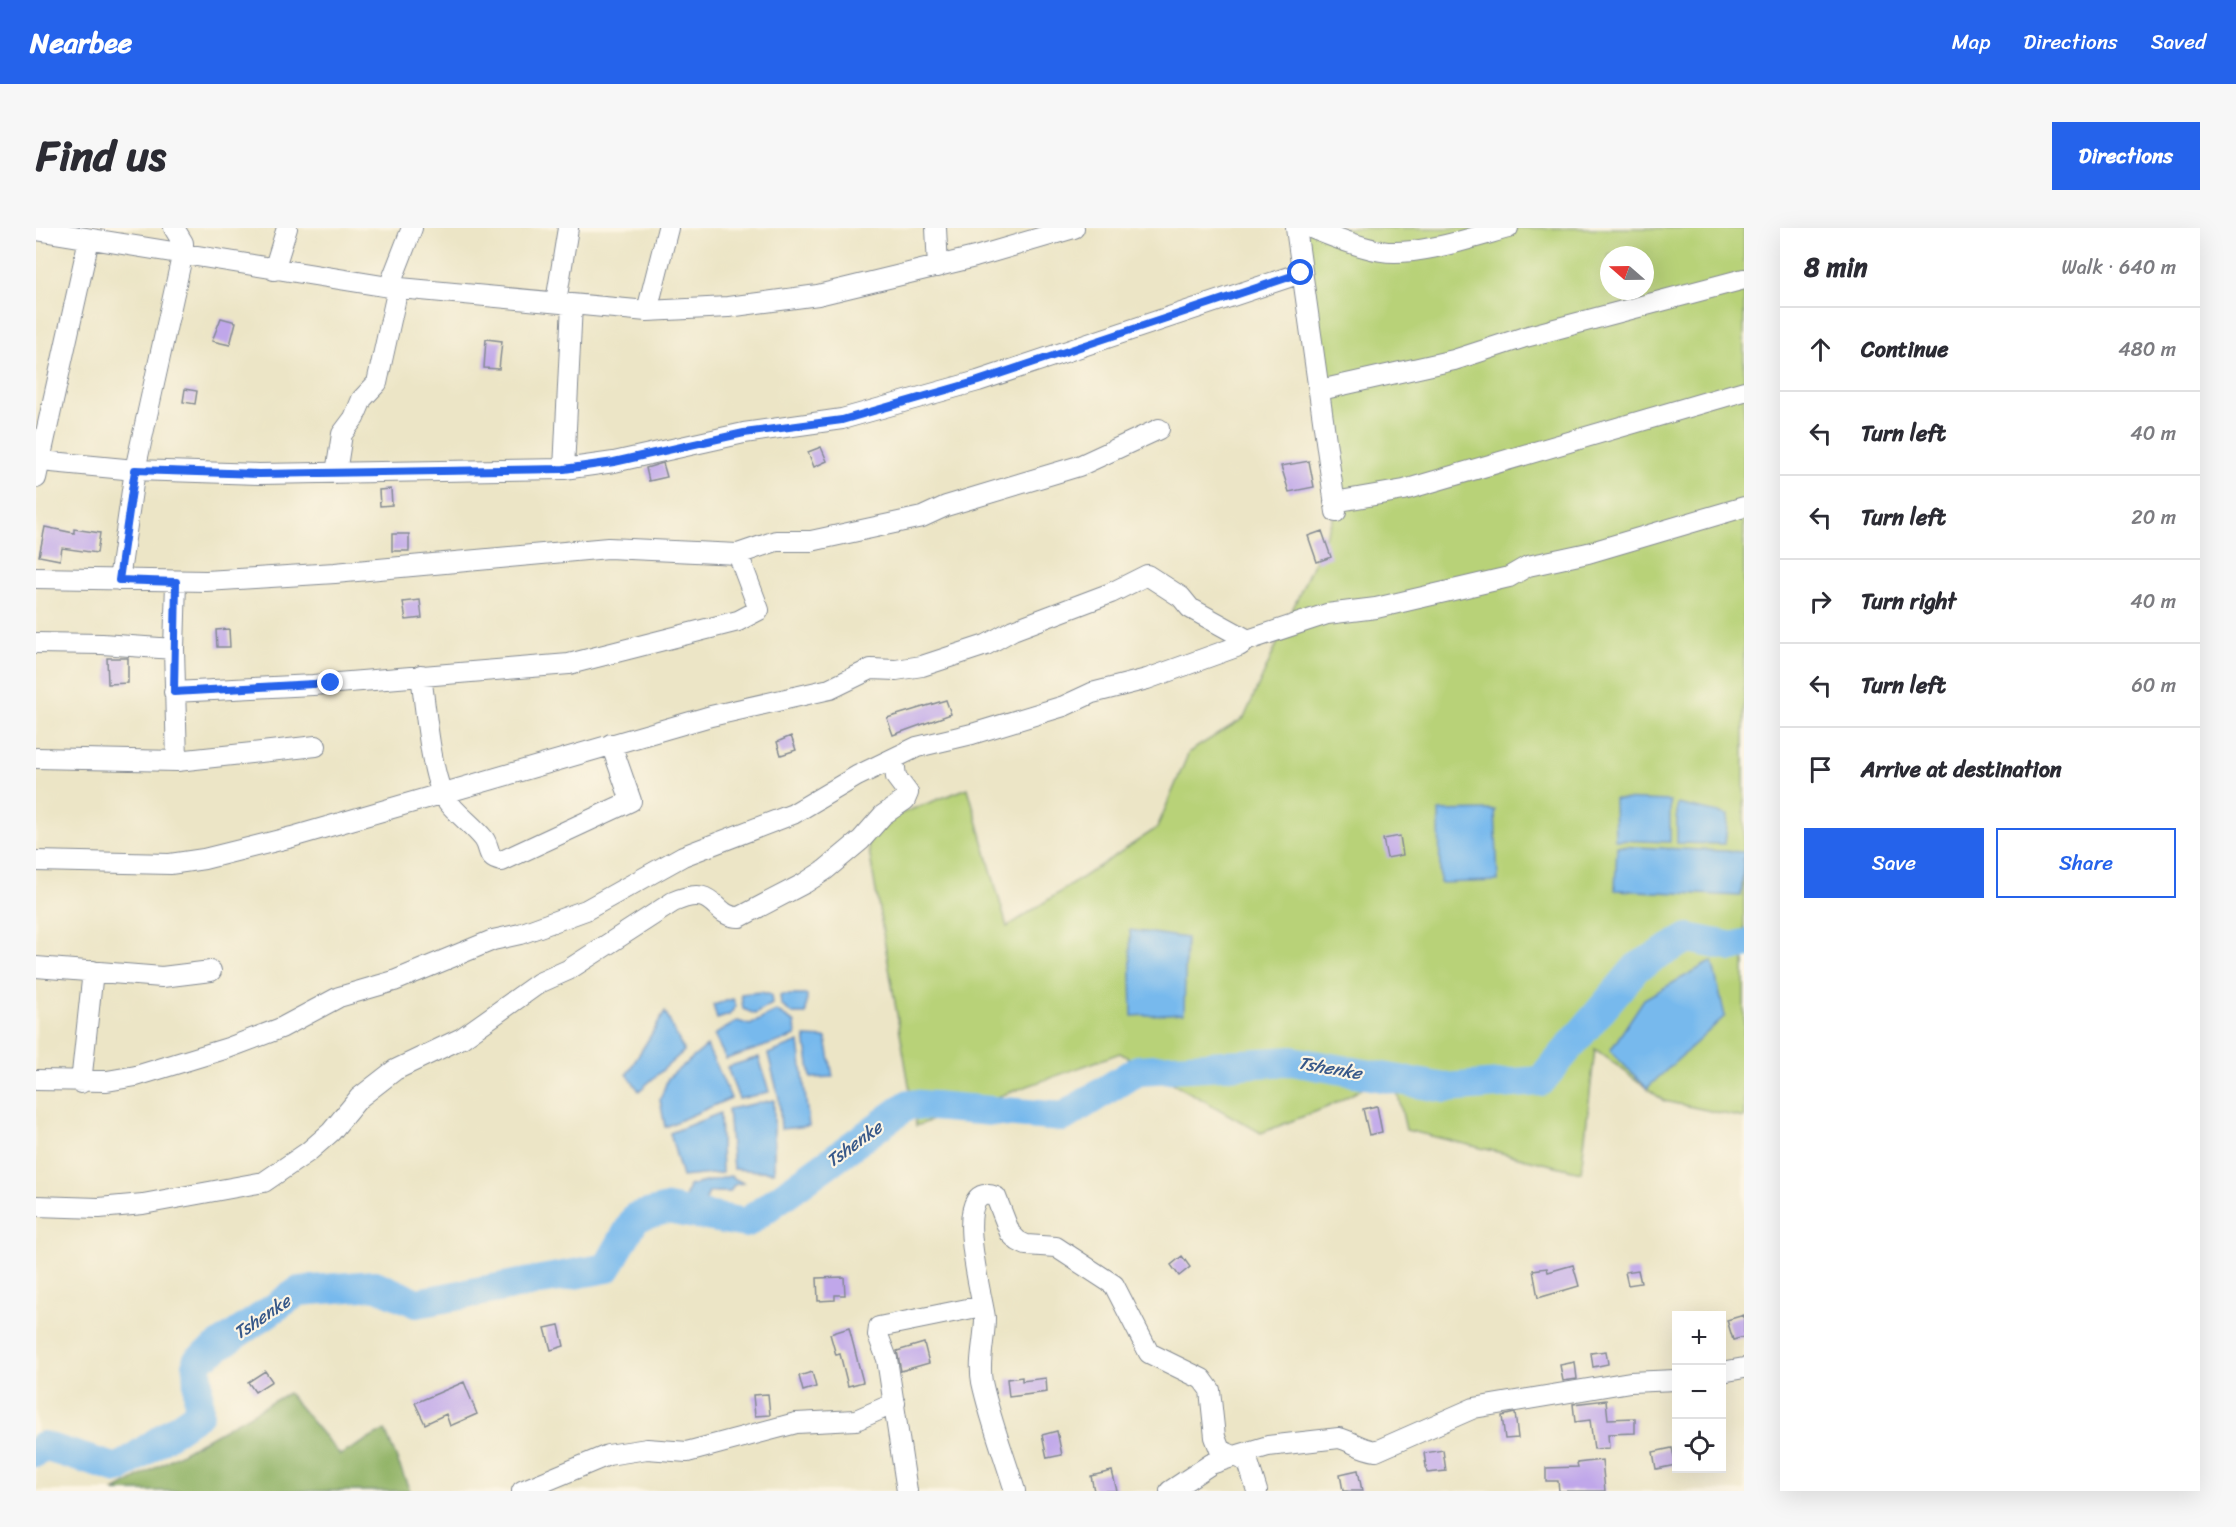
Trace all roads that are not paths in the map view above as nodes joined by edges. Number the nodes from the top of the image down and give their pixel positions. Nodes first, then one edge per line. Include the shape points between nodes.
1 (174, 228) edge
2 (287, 228) edge
3 (412, 228) edge
4 (568, 228) edge
5 (668, 228) edge
6 (936, 228) edge
7 (1074, 228) edge
8 (1296, 228) edge
9 (1311, 228) edge
10 (1508, 228) edge
11 (36, 230) edge
12 (89, 239) junction
13 (183, 252) junction
14 (938, 267) junction
15 (274, 270) junction
16 (1301, 273) junction
17 (1744, 279) edge
18 (394, 287) junction
19 (564, 303) junction
20 (647, 311) junction
21 (1320, 390) junction
22 (1744, 391) edge
23 (1159, 429) dead end
24 (39, 469) edge
25 (564, 469) junction
26 (135, 470) junction
27 (336, 473) junction
28 (1744, 507) edge
29 (738, 554) junction
30 (36, 578) edge
31 (119, 580) junction
32 (176, 582) junction
33 (1248, 640) junction
34 (37, 649) edge
35 (174, 649) junction
36 (421, 675) junction
37 (174, 692) junction
38 (611, 744) junction
39 (316, 746) dead end
40 (36, 758) edge
41 (894, 760) junction
42 (177, 761) junction
43 (443, 796) junction
44 (36, 861) edge
45 (36, 967) edge
46 (93, 971) junction
47 (211, 971) dead end
48 (36, 1080) edge
49 (81, 1083) junction
50 (36, 1206) edge
51 (982, 1306) junction
52 (1744, 1368) edge
53 (1726, 1371) edge
54 (1672, 1380) edge
55 (895, 1403) junction
56 (1238, 1455) junction
57 (522, 1491) edge
58 (906, 1491) edge
59 (1015, 1491) edge
60 (1170, 1491) edge
61 (1257, 1491) edge

1 - 13 street via 183,243
2 - 15 street
3 - 18 street
4 - 19 street
5 - 20 street
6 - 14 street
7 - 14 street
8 - 16 street
9 - 10 street via 1382,251 1460,241
11 - 12 street
12 - 13 street
12 - 24 street
13 - 15 street
13 - 26 street
14 - 20 street via 818,295 728,308
15 - 18 street
16 - 21 street
16 - 25 street via 978,381 842,420 744,433
17 - 21 street via 1454,360
18 - 19 street
18 - 27 street via 377,383 362,399 342,434
19 - 20 street
19 - 25 street
21 - 22 street via 1335,507
23 - 29 street via 1079,466 946,506 922,517 811,541 776,541
24 - 26 street
25 - 27 street
26 - 27 street
26 - 31 street
28 - 33 street via 1528,567 1509,577 1376,608 1327,614
29 - 32 street via 608,548 346,572
29 - 36 street via 759,610 738,621 569,664
30 - 31 street
31 - 32 street
32 - 35 street
33 - 38 street via 1190,608 1181,597 1147,575 986,645 922,666 871,669 830,689
33 - 41 street via 1064,706 917,747
34 - 35 street via 102,644
35 - 37 street
36 - 37 street
36 - 43 street via 433,758
37 - 42 street
38 - 43 street
38 - 43 street via 631,801 502,861 490,857 482,836
39 - 42 street
40 - 42 street
41 - 49 street via 857,776 793,813 661,867 586,910 339,997 281,1028 228,1048 136,1076
41 - 50 street via 896,777 908,793 905,800 883,815 851,849 805,883 740,917 732,917 703,896 674,902 568,970 539,983 462,1038 395,1070 359,1098 308,1152 264,1182 143,1204 99,1208
43 - 44 street via 204,859 170,864
45 - 46 street
46 - 47 street via 162,977
46 - 49 street
48 - 49 street
51 - 55 street via 879,1327
51 - 56 street via 972,1253 972,1208 977,1200 991,1194 1018,1241 1056,1247 1114,1285 1149,1353 1202,1379 1210,1390 1220,1450
51 - 59 street via 982,1382
52 - 53 street
54 - 56 street via 1630,1382 1474,1408 1376,1451 1339,1438 1268,1446
55 - 57 street via 856,1420 796,1423 687,1452 647,1449 608,1455
55 - 58 street
56 - 60 street via 1211,1464
56 - 61 street via 1248,1462

